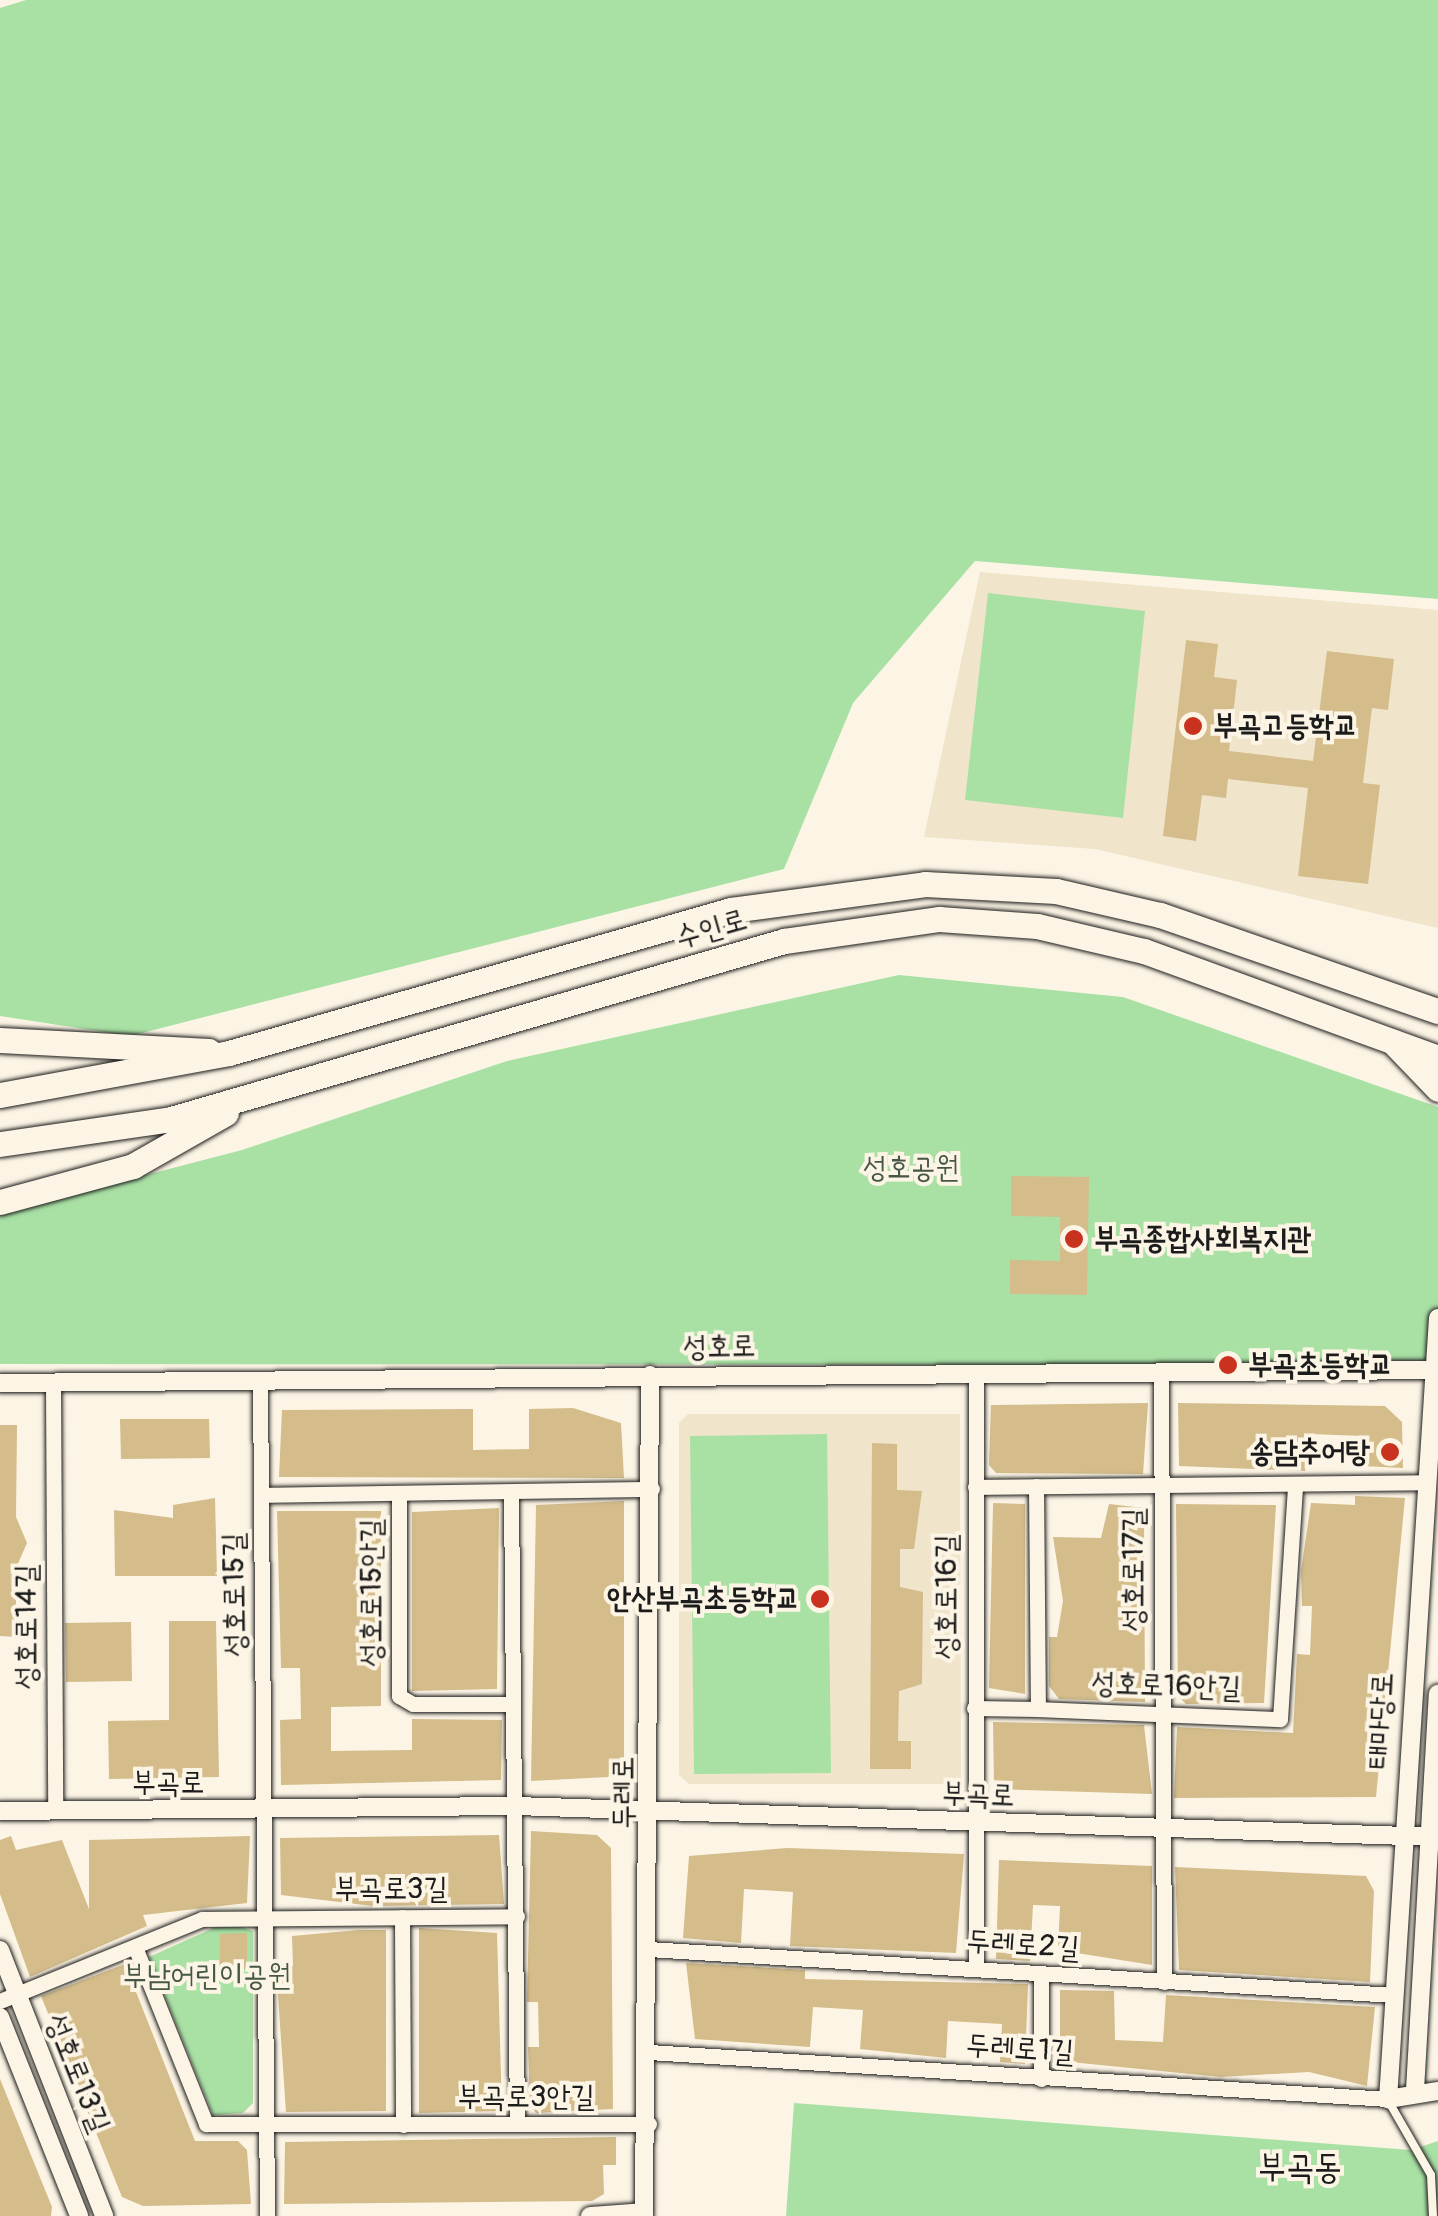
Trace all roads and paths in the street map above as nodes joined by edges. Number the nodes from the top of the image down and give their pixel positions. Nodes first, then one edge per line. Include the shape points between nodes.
1 (1392, 994) junction
2 (1438, 996) edge
3 (1438, 1011) edge
4 (1386, 1035) junction
5 (0, 1040) edge
6 (229, 1053) junction
7 (1438, 1058) edge
8 (1438, 1089) edge
9 (0, 1095) edge
10 (254, 1096) junction
11 (0, 1144) edge
12 (0, 1202) edge
13 (1438, 1318) edge
14 (1434, 1370) edge
15 (1161, 1371) junction
16 (976, 1372) junction
17 (650, 1375) junction
18 (260, 1380) junction
19 (53, 1382) junction
20 (0, 1383) edge
21 (1421, 1482) junction
22 (1161, 1484) junction
23 (1294, 1485) junction
24 (1036, 1486) junction
25 (974, 1487) junction
26 (652, 1489) junction
27 (511, 1492) junction
28 (399, 1494) junction
29 (262, 1495) junction
30 (1438, 1694) edge
31 (513, 1704) junction
32 (974, 1708) junction
33 (1038, 1708) junction
34 (1161, 1713) junction
35 (516, 1806) junction
36 (265, 1810) junction
37 (652, 1810) junction
38 (0, 1811) edge
39 (55, 1811) junction
40 (975, 1822) junction
41 (1163, 1829) junction
42 (1402, 1836) junction
43 (1434, 1837) edge
44 (266, 1916) junction
45 (517, 1916) junction
46 (402, 1917) junction
47 (135, 1947) junction
48 (648, 1949) junction
49 (0, 1950) edge
50 (1431, 1967) edge
51 (976, 1968) junction
52 (1041, 1974) junction
53 (1164, 1982) junction
54 (1394, 1996) junction
55 (8, 1998) edge
56 (0, 2016) edge
57 (650, 2052) junction
58 (1042, 2079) junction
59 (1415, 2090) junction
60 (1438, 2092) edge
61 (1388, 2099) junction
62 (518, 2124) junction
63 (649, 2124) junction
64 (267, 2125) junction
65 (404, 2125) junction
66 (644, 2214) edge
67 (79, 2216) edge
68 (104, 2216) edge
69 (267, 2216) edge
70 (590, 2216) edge
71 (1433, 2216) edge

1 - 2 highway
1 - 3 highway, 수인로
1 - 6 highway, 수인로 via 1160,914 1056,892 925,884 731,910
4 - 7 highway, 수인로
4 - 8 highway
4 - 10 highway, 수인로 via 1144,951 1037,926 939,919 784,941
5 - 6 highway
6 - 9 highway, 수인로
10 - 11 highway, 수인로 via 89,1136
10 - 12 highway via 133,1166
13 - 14 street, 태마당로
14 - 15 street, 성호로
14 - 21 street, 태마당로
15 - 16 street, 성호로
15 - 22 street, 성호로17길
16 - 17 street, 성호로
16 - 25 street, 성호로16길
17 - 18 street, 성호로
17 - 26 street, 두레로
18 - 19 street, 성호로
18 - 29 street, 성호로15길
19 - 20 street, 성호로
19 - 39 street, 성호로14길
21 - 23 street
21 - 42 street, 태마당로
22 - 23 street
22 - 24 street
22 - 34 street, 성호로17길
23 - 34 street, 성호로16안길 via 1280,1718
24 - 25 street
24 - 33 street
25 - 32 street, 성호로16길
26 - 27 street, 성호로15안길
26 - 37 street, 두레로
27 - 28 street, 성호로15안길
27 - 31 street
28 - 29 street, 성호로15안길
28 - 31 street, 성호로15안길 via 400,1696 413,1704
29 - 36 street, 성호로15길
30 - 43 street, 태마당로
31 - 35 street
32 - 33 street, 성호로16안길
32 - 40 street, 성호로16길
33 - 34 street, 성호로16안길
34 - 41 street, 성호로17길
35 - 36 street, 부곡로
35 - 37 street, 부곡로
35 - 45 street
36 - 39 street, 부곡로
36 - 44 street
37 - 40 street, 부곡로
37 - 48 street, 두레로
38 - 39 street, 부곡로
40 - 41 street, 부곡로
40 - 51 street, 성호로16길
41 - 42 street, 부곡로
41 - 53 street, 성호로17길
42 - 43 street, 부곡로
42 - 54 street, 태마당로
43 - 50 street, 태마당로
44 - 46 street, 부곡로3길
44 - 47 street, 부곡로3길 via 202,1919
44 - 64 street
45 - 46 street, 부곡로3길
45 - 62 street
46 - 65 street
47 - 55 street, 부곡로3길
47 - 64 street via 206,2124
48 - 51 street, 두레로2길
48 - 57 street, 두레로
49 - 55 street, 성호로13길
50 - 59 street, 태마당로
51 - 52 street, 두레로2길
52 - 53 street, 두레로2길
52 - 58 street
53 - 54 street, 두레로2길
54 - 61 street, 태마당로
55 - 68 street, 성호로13길
56 - 67 street, 성호로13길
57 - 58 street, 두레로1길
57 - 63 street, 두레로
58 - 61 street, 두레로1길
59 - 60 street
59 - 61 street
61 - 71 lane via 1431,2175
62 - 63 street, 부곡로3안길
62 - 65 street, 부곡로3안길
63 - 66 street, 두레로
64 - 65 street, 부곡로3안길
64 - 69 street
66 - 70 street, 두레로

